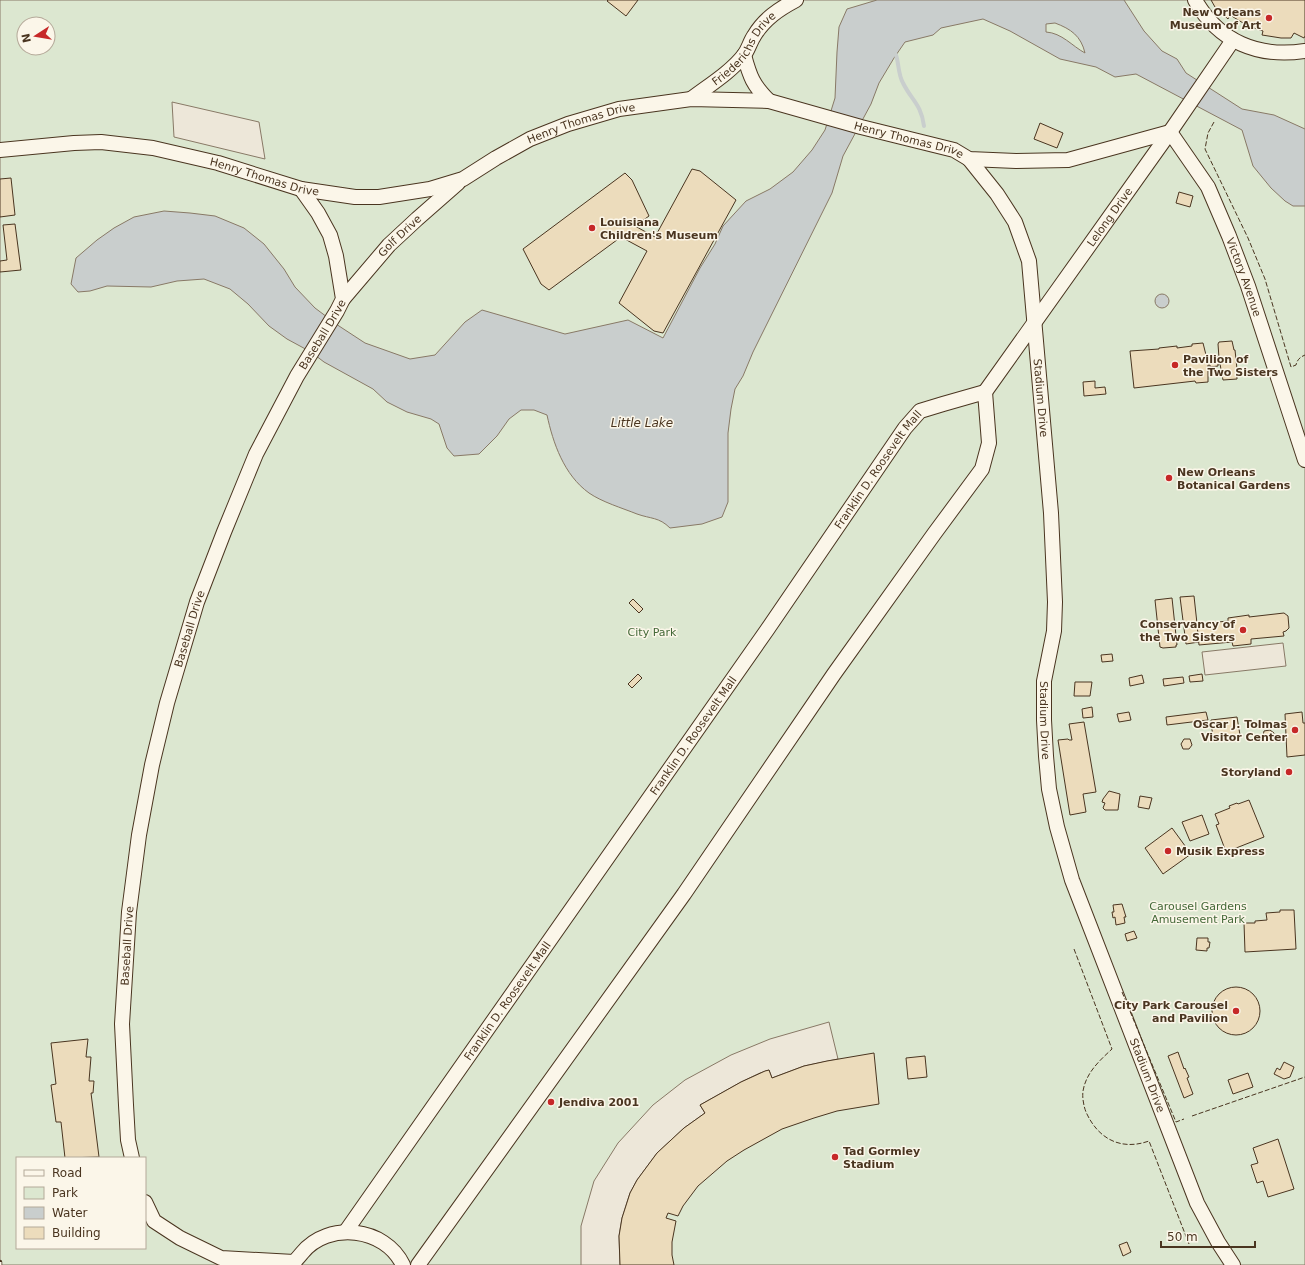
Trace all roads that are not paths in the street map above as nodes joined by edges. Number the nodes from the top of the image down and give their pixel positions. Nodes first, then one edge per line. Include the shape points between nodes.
1 (796, 0) edge
2 (1195, 0) edge
3 (1233, 40) junction
4 (1305, 51) edge
5 (744, 55) junction
6 (691, 99) junction
7 (770, 101) junction
8 (1170, 132) junction
9 (0, 150) edge
10 (969, 159) junction
11 (463, 179) junction
12 (301, 190) junction
13 (340, 305) junction
14 (1034, 322) junction
15 (985, 392) junction
16 (1305, 419) edge
17 (1296, 432) junction
18 (1305, 460) edge
19 (132, 1157) edge
20 (146, 1204) edge
21 (346, 1231) junction
22 (294, 1263) edge
23 (403, 1265) edge
24 (418, 1265) edge
25 (1233, 1265) edge

1 - 5 street, Friederichs Drive via 765,21 754,35
2 - 3 street via 1218,30
3 - 4 street via 1269,53
3 - 8 street, Lelong Drive
5 - 6 street, Friederichs Drive
5 - 7 street via 750,76
6 - 7 street, Henry Thomas Drive
6 - 11 street, Henry Thomas Drive via 619,109 568,124 530,140
7 - 10 street, Henry Thomas Drive via 954,150
8 - 10 street, Henry Thomas Drive via 1068,160
8 - 14 street, Lelong Drive
8 - 17 street, Victory Avenue via 1208,187 1229,236
9 - 12 street, Henry Thomas Drive via 74,142 101,142 153,148 218,163
10 - 14 street, Stadium Drive via 1015,222 1029,261
11 - 12 street, Henry Thomas Drive via 430,189 379,198
11 - 13 street, Golf Drive via 389,245
12 - 13 street, Baseball Drive via 318,212 330,235 336,256
13 - 19 street, Baseball Drive via 296,376 256,454 198,602 167,703 139,835 129,912 122,1024 128,1140
14 - 15 street, Lelong Drive
14 - 25 street, Stadium Drive via 1051,513 1054,632 1044,681 1044,720 1049,788 1057,827 1072,880 1191,1189 1204,1217
15 - 21 street, Franklin D. Roosevelt Mall via 920,411 905,428 767,630
15 - 24 street via 989,443 982,468 834,674 684,894
16 - 17 street
17 - 18 street, Victory Avenue
20 - 22 street via 154,1221 180,1238 221,1258
21 - 22 street via 325,1235 308,1246
21 - 23 street via 367,1234 386,1243

